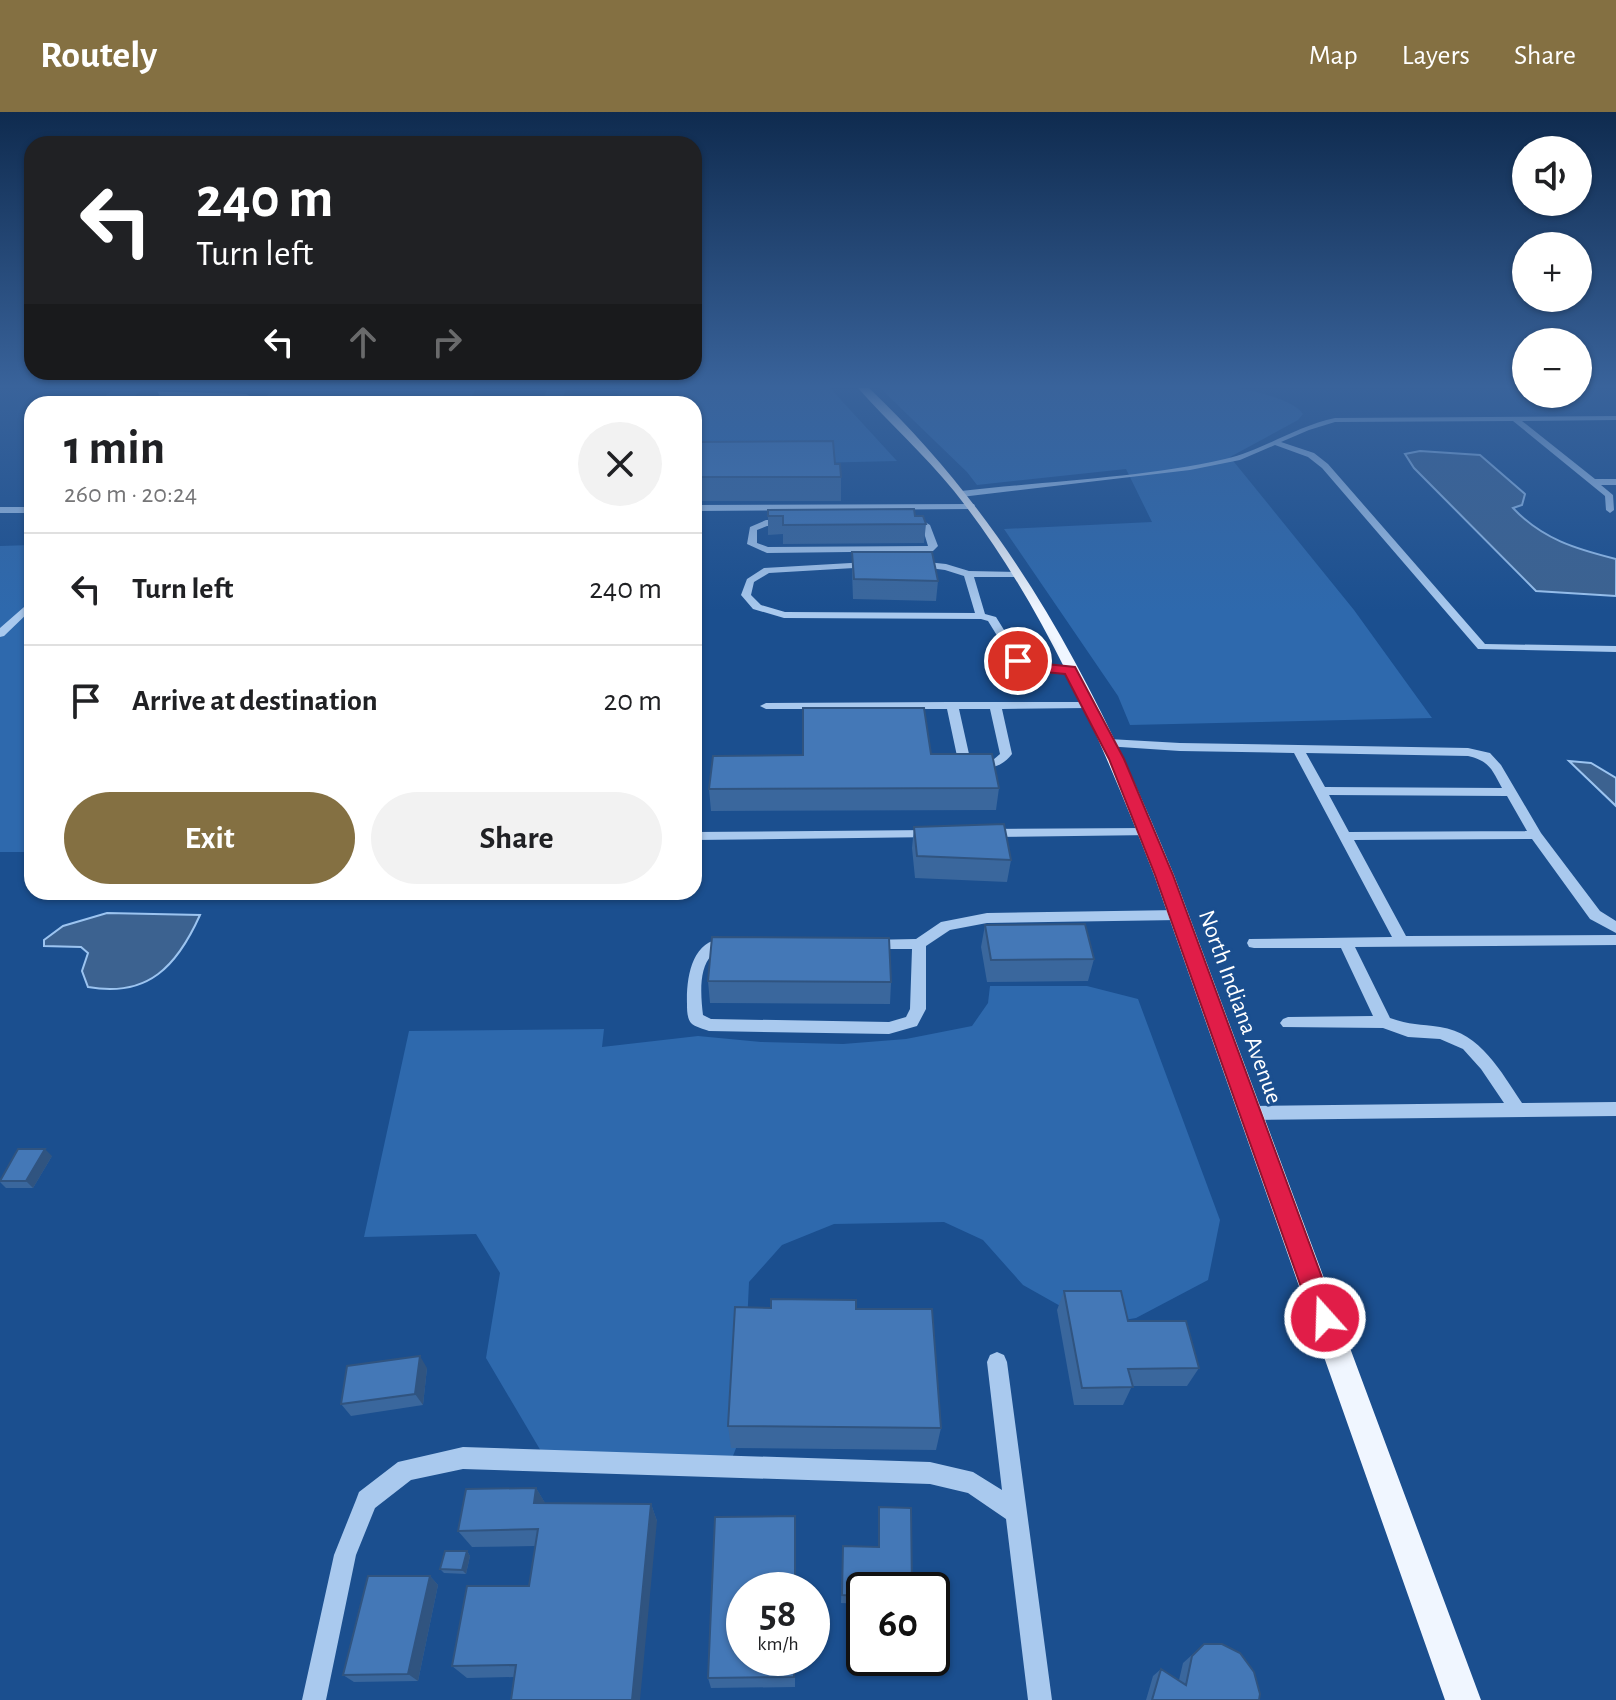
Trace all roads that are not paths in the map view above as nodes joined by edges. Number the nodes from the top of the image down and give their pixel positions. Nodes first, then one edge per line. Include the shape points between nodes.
1 (934, 462) edge
2 (1223, 462) edge
3 (1320, 462) edge
4 (1570, 462) edge
5 (1595, 482) junction
6 (1616, 482) edge
7 (966, 500) junction
8 (702, 508) edge
9 (878, 508) junction
10 (0, 510) edge
11 (24, 510) edge
12 (1610, 510) dead end
13 (880, 522) junction
14 (904, 564) edge
15 (873, 565) edge
16 (968, 574) junction
17 (1015, 574) junction
18 (24, 611) edge
19 (981, 616) junction
20 (0, 634) edge
21 (1616, 649) edge
22 (1070, 670) junction
23 (952, 705) junction
24 (995, 705) junction
25 (1089, 705) junction
26 (766, 706) dead end
27 (1109, 743) junction
28 (1298, 749) junction
29 (1320, 791) junction
30 (1511, 792) junction
31 (1148, 832) junction
32 (944, 833) edge
33 (975, 833) edge
34 (1536, 835) junction
35 (702, 836) edge
36 (1345, 836) junction
37 (1179, 915) junction
38 (1616, 928) edge
39 (1616, 940) edge
40 (1402, 942) junction
41 (1254, 943) dead end
42 (1346, 943) junction
43 (744, 944) edge
44 (855, 944) edge
45 (919, 944) junction
46 (1384, 1022) junction
47 (1288, 1023) dead end
48 (1616, 1109) edge
49 (1517, 1110) junction
50 (1250, 1113) junction
51 (997, 1362) dead end
52 (1015, 1512) junction
53 (314, 1700) edge
54 (1040, 1700) edge
55 (1463, 1700) edge

1 - 7 main road, North Indiana Avenue
2 - 7 street
3 - 21 street via 1482,647
4 - 5 street
5 - 6 street
5 - 12 street via 1609,495
7 - 9 street
7 - 17 main road, North Indiana Avenue
8 - 9 street
9 - 13 street
10 - 11 street
13 - 13 street via 766,523 753,529 752,544 767,550 933,546 924,523
14 - 16 street
15 - 19 street via 767,570 750,581 746,595 757,607 784,615
16 - 17 street
16 - 19 street
17 - 22 main road, North Indiana Avenue
18 - 20 street
19 - 22 street via 997,625 1018,661
22 - 25 main road, North Indiana Avenue
23 - 24 street
23 - 24 street via 963,756 980,764 993,764 1006,754
23 - 26 street
24 - 25 street
25 - 27 main road, North Indiana Avenue
27 - 28 street
27 - 31 main road, North Indiana Avenue
28 - 29 street
28 - 30 street via 1468,752 1486,756
29 - 30 street
29 - 36 street
30 - 34 street
31 - 33 street
31 - 37 main road, North Indiana Avenue
32 - 35 street
34 - 36 street
34 - 38 street via 1595,915
36 - 40 street
37 - 45 street via 987,918 946,926
37 - 50 main road, North Indiana Avenue
39 - 40 street
40 - 42 street
41 - 42 street
42 - 46 street
43 - 45 street via 709,948 700,959 694,1004 696,1018 709,1025 889,1028 912,1022 918,1009
44 - 45 street
46 - 47 street
46 - 49 street via 1408,1031 1442,1033 1469,1045
48 - 49 street
49 - 50 street
50 - 55 main road, North Indiana Avenue
51 - 52 street
52 - 53 street via 973,1483 930,1473 463,1458 406,1470 367,1500 350,1541
52 - 54 street

